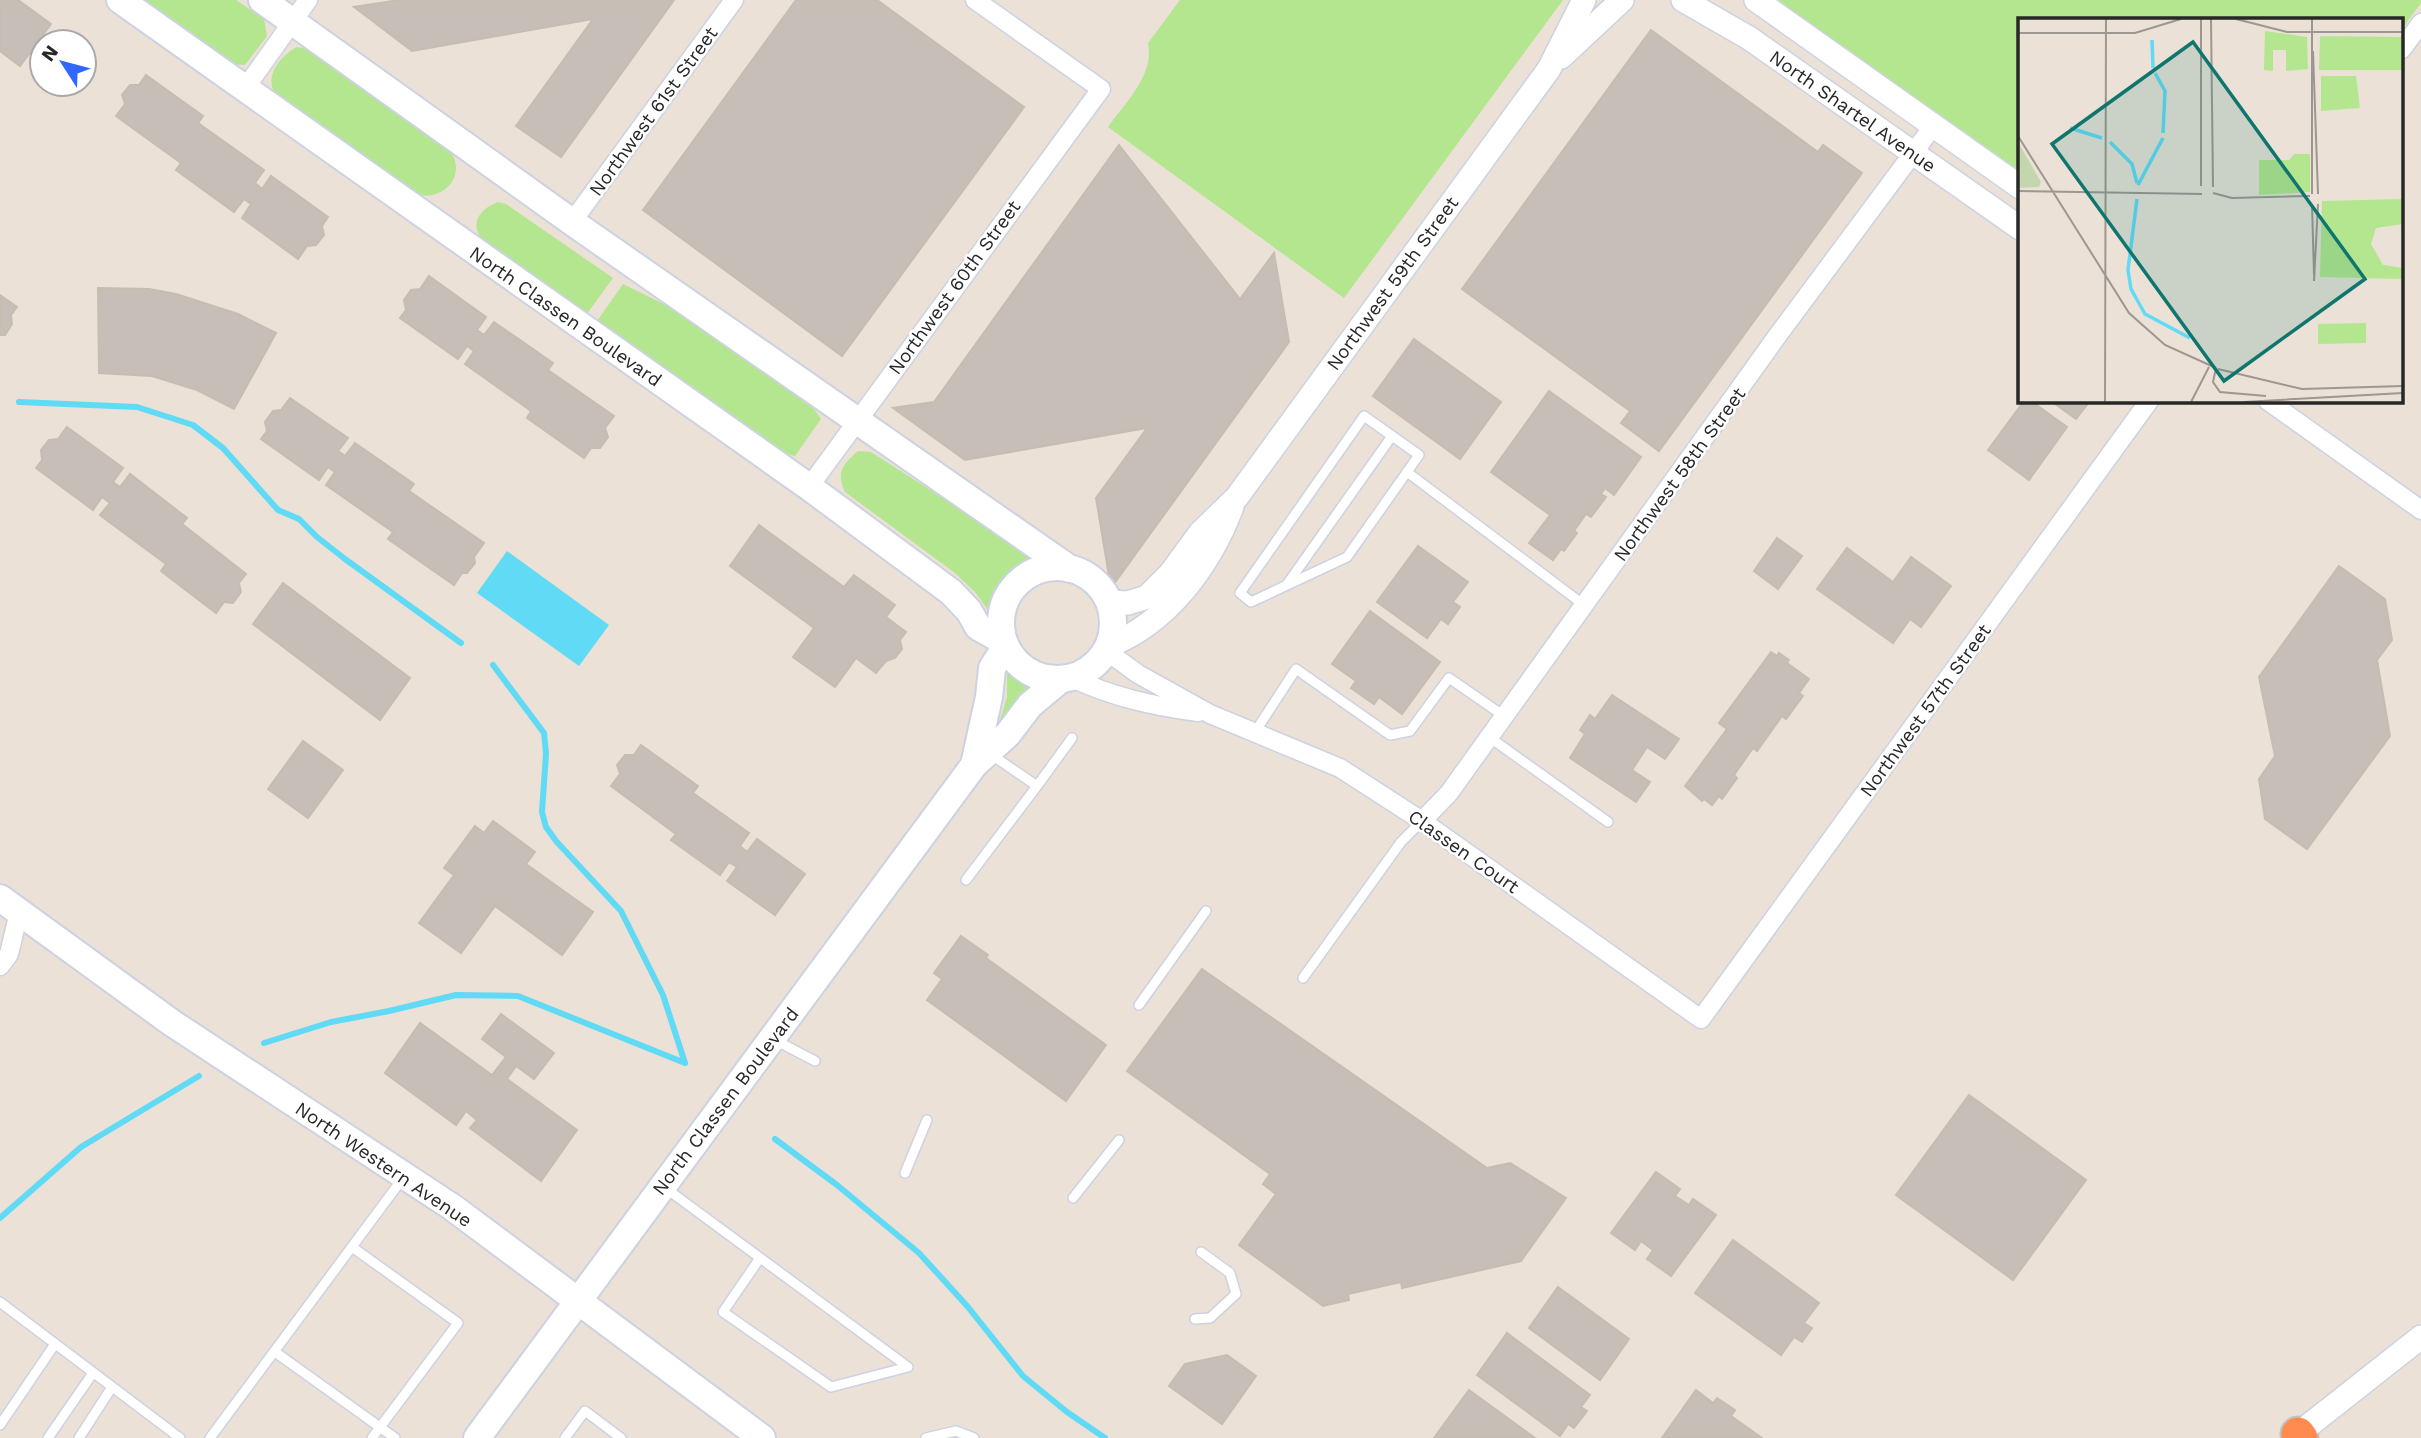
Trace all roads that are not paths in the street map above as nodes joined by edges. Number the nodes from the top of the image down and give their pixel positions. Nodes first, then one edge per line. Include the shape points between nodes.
1 (120, 0) edge
2 (262, 0) edge
3 (308, 0) edge
4 (734, 0) edge
5 (975, 0) edge
6 (1584, 0) edge
7 (1622, 0) edge
8 (1683, 0) edge
9 (1756, 0) edge
10 (293, 21) junction
11 (2421, 23) edge
12 (2404, 47) edge
13 (1549, 69) junction
14 (246, 87) junction
15 (1934, 125) junction
16 (1913, 153) junction
17 (2018, 186) edge
18 (572, 222) junction
19 (2018, 227) edge
20 (2148, 402) edge
21 (2269, 402) edge
22 (857, 420) junction
23 (1392, 436) junction
24 (1407, 472) junction
25 (809, 487) junction
26 (1237, 497) junction
27 (2421, 510) edge
28 (1070, 569) junction
29 (1287, 585) junction
30 (1109, 603) junction
31 (1584, 604) junction
32 (1005, 643) junction
33 (1107, 648) junction
34 (1065, 678) junction
35 (1210, 714) junction
36 (1504, 716) junction
37 (1255, 732) junction
38 (1489, 737) junction
39 (1072, 738) dead end
40 (981, 758) junction
41 (1037, 786) junction
42 (1422, 821) junction
43 (1608, 822) dead end
44 (966, 880) dead end
45 (1206, 911) dead end
46 (6, 912) edge
47 (0, 966) edge
48 (1303, 978) dead end
49 (1139, 1005) dead end
50 (1700, 1019) joint
51 (772, 1038) junction
52 (815, 1061) dead end
53 (927, 1120) dead end
54 (1119, 1140) dead end
55 (905, 1172) dead end
56 (405, 1176) junction
57 (662, 1186) junction
58 (1073, 1198) dead end
59 (352, 1247) junction
60 (1200, 1252) dead end
61 (760, 1258) junction
62 (577, 1301) junction
63 (0, 1302) edge
64 (1195, 1319) dead end
65 (2421, 1337) edge
66 (55, 1344) junction
67 (275, 1352) junction
68 (93, 1373) junction
69 (112, 1387) junction
70 (0, 1425) edge
71 (380, 1427) junction
72 (2297, 1437) edge
73 (48, 1438) edge
74 (79, 1438) edge
75 (180, 1438) edge
76 (210, 1438) edge
77 (372, 1438) edge
78 (395, 1438) edge
79 (477, 1438) edge
80 (565, 1438) edge
81 (621, 1438) edge
82 (762, 1438) edge
83 (926, 1438) edge
84 (974, 1438) edge

1 - 14 main road, North Classen Boulevard
2 - 10 main road
3 - 10 street
4 - 18 street, Northwest 61st Street
5 - 22 street, Northwest 60th Street via 1101,89
6 - 13 street, Northwest 59th Street
7 - 13 street, Northwest 59th Street
8 - 16 street, North Shartel Avenue via 1749,38
9 - 15 street, North Shartel Avenue
10 - 14 street
10 - 18 main road
11 - 12 street
13 - 26 street, Northwest 59th Street
14 - 25 main road, North Classen Boulevard
15 - 16 street, Northwest 58th Street
15 - 17 street, North Shartel Avenue
16 - 19 street, North Shartel Avenue
16 - 31 street, Northwest 58th Street
18 - 22 main road
20 - 50 street, Northwest 57th Street
21 - 27 street
22 - 25 street, Northwest 60th Street
22 - 28 main road
23 - 24 lane via 1419,455
23 - 29 lane
23 - 29 lane via 1364,416 1240,593 1251,602
24 - 29 lane via 1347,557
24 - 31 lane
25 - 32 main road, North Classen Boulevard via 951,592 978,627
26 - 30 street, Northwest 59th Street via 1147,597
26 - 33 street, Northwest 59th Street via 1220,539 1177,598 1131,638
28 - 30 main road via 1094,581
28 - 32 main road, North Classen Boulevard via 1041,569 1016,585 1002,611
30 - 33 main road via 1113,624
31 - 36 street, Northwest 58th Street
32 - 34 main road, North Classen Boulevard via 1019,665 1031,673
32 - 40 main road, North Classen Boulevard via 992,668
33 - 34 main road, North Classen Boulevard via 1089,670
33 - 35 street, Classen Court via 1138,674
34 - 35 street, Classen Court via 1147,705
34 - 40 main road, North Classen Boulevard via 1030,705 1008,734
35 - 37 street, Classen Court
36 - 37 lane via 1449,678 1409,731 1390,734 1296,668
36 - 38 street, Northwest 58th Street
37 - 42 street, Classen Court via 1340,768
38 - 42 street, Northwest 58th Street via 1449,793
38 - 43 lane
39 - 41 lane
40 - 41 lane
40 - 51 main road, North Classen Boulevard
41 - 44 lane
42 - 48 lane via 1401,842
42 - 50 street, Classen Court
45 - 49 lane
46 - 47 street via 9,954
46 - 56 main road, North Western Avenue
51 - 52 lane
51 - 57 main road, North Classen Boulevard
53 - 55 lane
54 - 58 lane
56 - 59 lane
56 - 62 main road, North Western Avenue
57 - 61 lane
57 - 62 main road, North Classen Boulevard
59 - 67 lane
59 - 71 lane via 457,1323
60 - 64 lane via 1230,1273 1236,1294 1210,1318
61 - 61 lane via 866,1336 908,1367 831,1387 723,1312
62 - 79 main road, North Classen Boulevard
62 - 82 main road, North Western Avenue
63 - 66 lane
65 - 72 street
66 - 68 lane
66 - 70 lane
67 - 71 lane
67 - 76 lane
68 - 69 lane
68 - 73 lane
69 - 74 lane
69 - 75 lane
71 - 77 lane
71 - 78 lane
80 - 81 lane via 584,1411
83 - 84 lane via 956,1431

